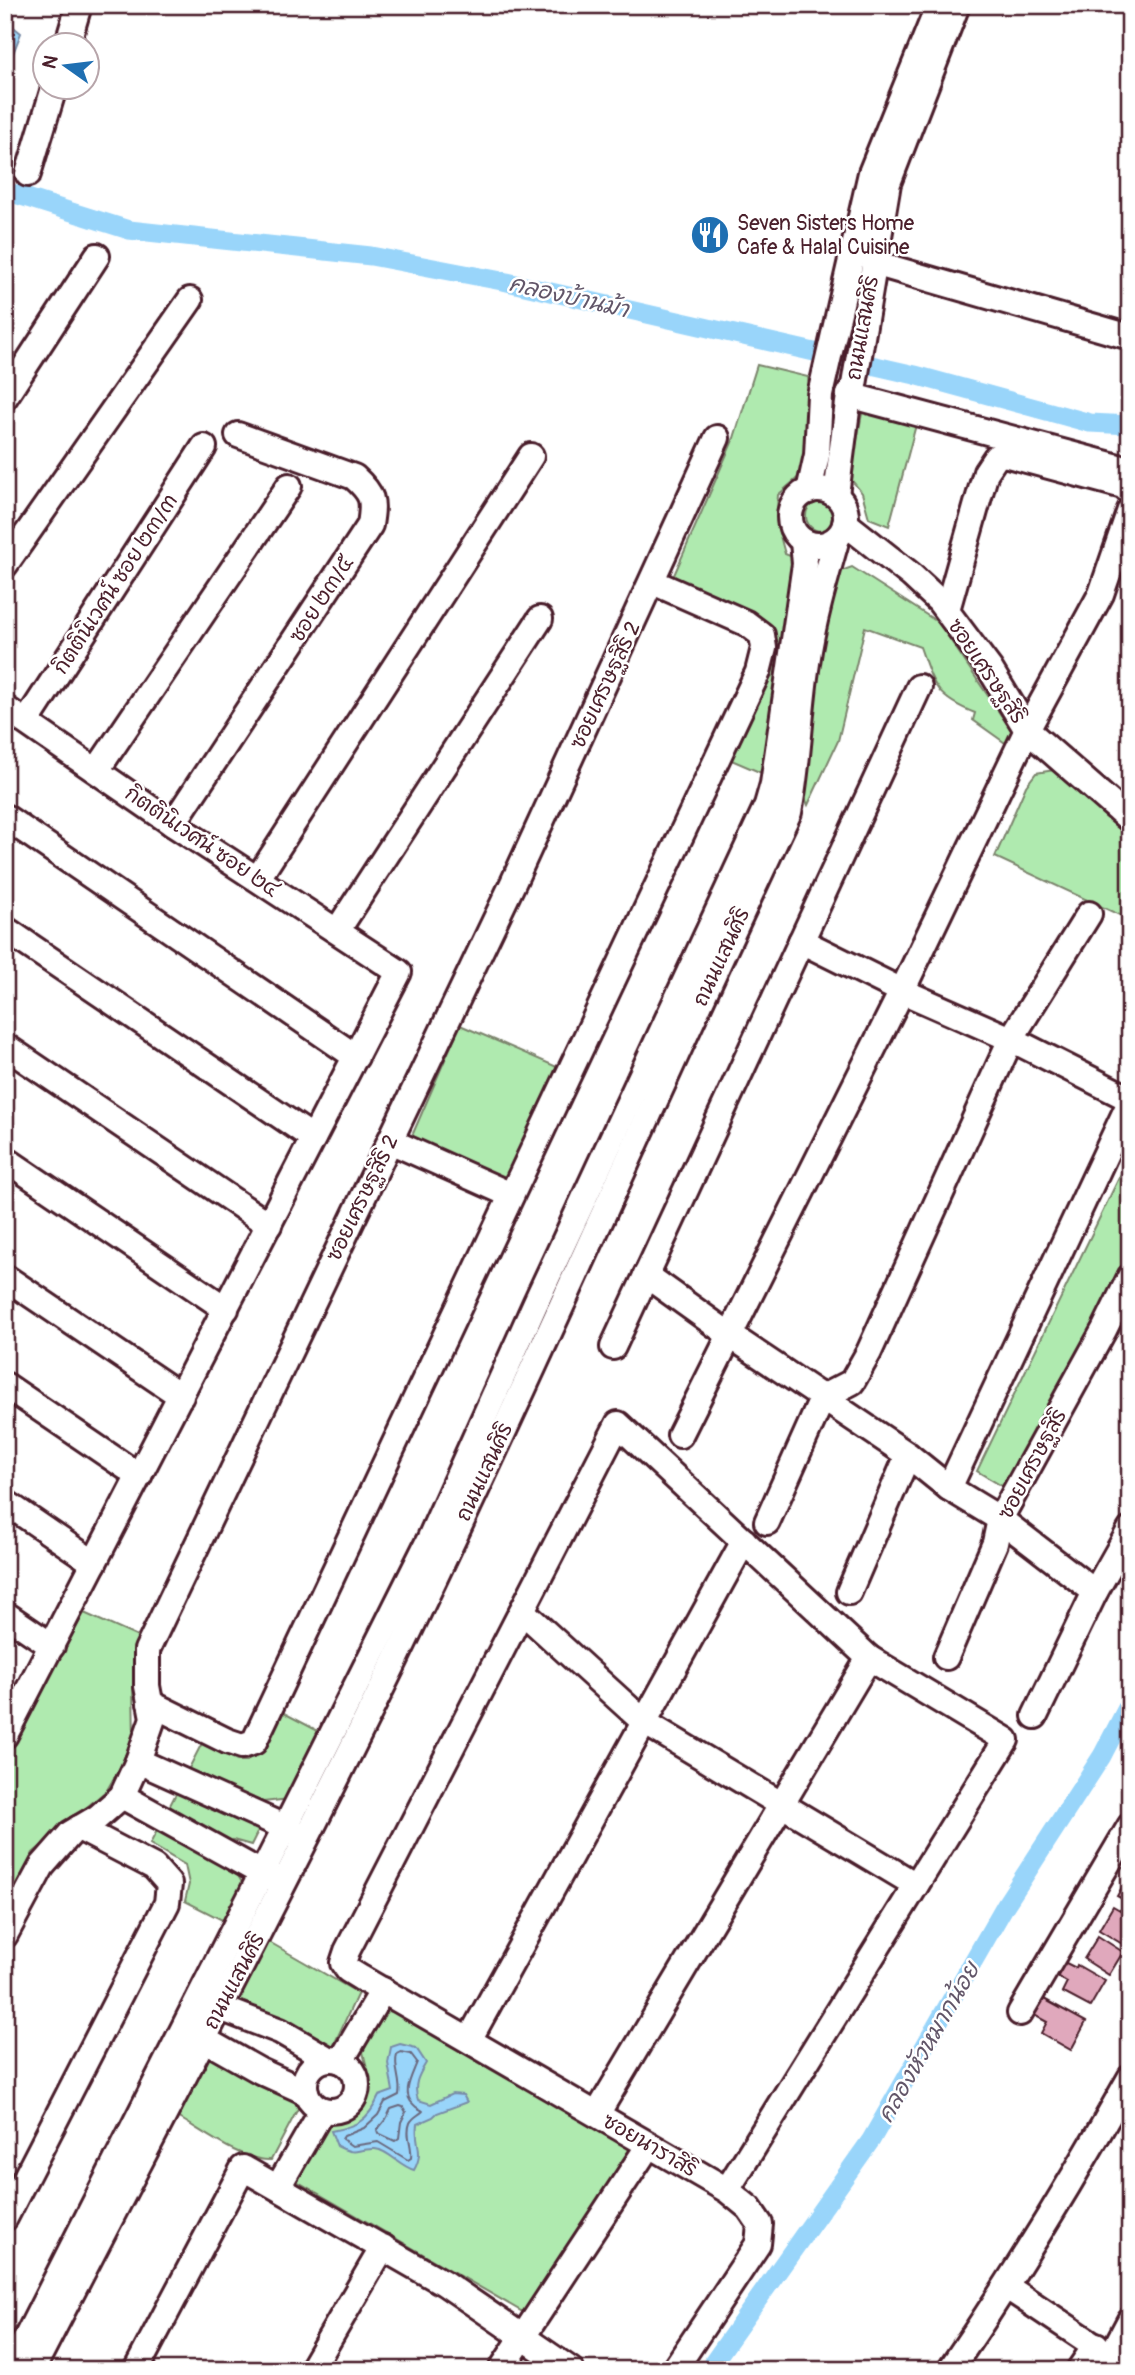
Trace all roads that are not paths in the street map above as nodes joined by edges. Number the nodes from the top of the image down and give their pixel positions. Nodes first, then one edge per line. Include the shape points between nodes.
1 (79, 5) edge
2 (939, 5) edge
3 (957, 5) edge
4 (71, 32) edge
5 (50, 102) edge
6 (909, 103) junction
7 (28, 174) dead end
8 (97, 256) dead end
9 (874, 263) junction
10 (191, 300) dead end
11 (1130, 337) edge
12 (851, 390) junction
13 (5, 397) edge
14 (238, 435) dead end
15 (717, 438) dead end
16 (204, 447) dead end
17 (531, 456) dead end
18 (1130, 470) edge
19 (289, 486) dead end
20 (808, 491) junction
21 (1130, 492) edge
22 (835, 495) junction
23 (1130, 510) edge
24 (841, 531) junction
25 (803, 541) junction
26 (5, 565) edge
27 (653, 582) junction
28 (947, 610) junction
29 (540, 619) dead end
30 (919, 687) dead end
31 (793, 703) junction
32 (5, 708) edge
33 (27, 721) junction
34 (1027, 730) junction
35 (97, 770) junction
36 (5, 817) edge
37 (1129, 819) edge
38 (173, 824) junction
39 (258, 878) junction
40 (1088, 914) dead end
41 (5, 929) edge
42 (337, 931) junction
43 (801, 941) junction
44 (902, 990) junction
45 (1011, 1039) junction
46 (5, 1046) edge
47 (356, 1056) junction
48 (1130, 1100) edge
49 (313, 1138) junction
50 (390, 1141) junction
51 (5, 1158) edge
52 (511, 1195) junction
53 (269, 1225) junction
54 (646, 1275) junction
55 (5, 1277) edge
56 (1130, 1277) edge
57 (226, 1308) junction
58 (731, 1336) junction
59 (614, 1347) dead end
60 (5, 1385) edge
61 (181, 1396) junction
62 (824, 1398) junction
63 (680, 1435) dead end
64 (908, 1455) junction
65 (139, 1476) junction
66 (949, 1488) junction
67 (5, 1502) edge
68 (1000, 1518) junction
69 (767, 1521) dead end
70 (1130, 1530) edge
71 (744, 1541) junction
72 (94, 1563) junction
73 (849, 1592) dead end
74 (1095, 1592) junction
75 (522, 1611) junction
76 (5, 1614) edge
77 (52, 1646) junction
78 (946, 1657) dead end
79 (869, 1658) junction
80 (150, 1703) junction
81 (1035, 1716) dead end
82 (644, 1722) junction
83 (6, 1731) edge
84 (138, 1761) junction
85 (122, 1796) junction
86 (782, 1803) junction
87 (1130, 1826) edge
88 (79, 1828) junction
89 (297, 1832) junction
90 (262, 1873) junction
91 (284, 1885) junction
92 (916, 1885) junction
93 (5, 1936) edge
94 (383, 1990) junction
95 (209, 2003) junction
96 (1020, 2013) dead end
97 (193, 2033) junction
98 (469, 2040) junction
99 (335, 2060) junction
100 (1130, 2078) edge
101 (314, 2101) junction
102 (597, 2114) junction
103 (649, 2145) junction
104 (278, 2187) junction
105 (727, 2190) junction
106 (5, 2218) edge
107 (383, 2247) junction
108 (1006, 2287) junction
109 (1130, 2320) edge
110 (42, 2330) junction
111 (523, 2336) junction
112 (1112, 2357) edge
113 (10, 2370) edge
114 (32, 2370) edge
115 (136, 2370) edge
116 (311, 2370) edge
117 (501, 2370) edge
118 (571, 2370) edge
119 (674, 2370) edge
120 (950, 2370) edge
121 (1079, 2370) edge

1 - 4 street
2 - 6 street, ถนนแสนศิริ
3 - 6 street, ถนนแสนศิริ
5 - 7 street
6 - 9 street, ถนนแสนศิริ
6 - 20 street, ถนนแสนศิริ via 871,173 820,395 817,455
8 - 13 street
9 - 11 street
9 - 12 street, ถนนแสนศิริ
10 - 26 street
12 - 18 street
12 - 22 street, ถนนแสนศิริ
14 - 38 street, ซอย ๒๓/๕ via 354,477 369,490 373,506 370,525
15 - 27 street, ซอยเศรษฐสิริ 2
16 - 33 street, กิตตินิเวศน์ ซอย ๒๓/๓
17 - 39 street
19 - 35 street
20 - 22 street
20 - 25 street via 791,510 792,527
21 - 28 street via 1110,482 1004,454 996,457 986,472
22 - 24 street via 845,512
23 - 34 street via 1101,594
24 - 25 street via 821,545
24 - 28 street, ซอยเศรษฐสิริ via 911,575
24 - 31 street, ถนนแสนศิริ
25 - 31 street, ถนนแสนศิริ
27 - 50 street, ซอยเศรษฐสิริ 2
27 - 52 street via 746,623 762,635 764,648 758,671
28 - 34 street, ซอยเศรษฐสิริ
29 - 42 street
30 - 43 street
31 - 89 street, ถนนแสนศิริ via 796,777 789,812 751,867 462,1494
32 - 33 street, กิตตินิเวศน์ ซอย ๒๔
33 - 35 street, กิตตินิเวศน์ ซอย ๒๔
34 - 37 street, ซอยเศรษฐสิริ
34 - 44 street
35 - 38 street, กิตตินิเวศน์ ซอย ๒๔
36 - 47 street
38 - 39 street, กิตตินิเวศน์ ซอย ๒๔
39 - 42 street, กิตตินิเวศน์ ซอย ๒๔
40 - 45 street
41 - 49 street
42 - 47 street, กิตตินิเวศน์ ซอย ๒๔ via 399,972
43 - 44 street
43 - 54 street
44 - 45 street
44 - 58 street
45 - 48 street
45 - 62 street via 869,1352 852,1381
46 - 53 street
47 - 49 street
48 - 66 street
49 - 53 street
50 - 52 street
50 - 80 street, ซอยเศรษฐสิริ 2 via 147,1650
51 - 57 street
52 - 80 street via 254,1742 242,1746 228,1741
53 - 57 street
54 - 58 street
54 - 59 street
55 - 61 street
56 - 68 street, ซอยเศรษฐสิริ
57 - 61 street
58 - 62 street
58 - 63 street
60 - 65 street
61 - 65 street
62 - 64 street
62 - 69 street
64 - 66 street
64 - 73 street
65 - 72 street
66 - 68 street
67 - 72 street
68 - 74 street
68 - 78 street, ซอยเศรษฐสิริ via 995,1543
70 - 74 street
71 - 75 street via 618,1424
71 - 79 street
71 - 82 street
72 - 77 street
74 - 81 street
75 - 82 street
75 - 94 street, ซอยนาราสิริ via 347,1951 343,1963 348,1970
76 - 77 street
77 - 83 street
79 - 86 street
79 - 92 street via 1006,1740
80 - 84 street, ซอยเศรษฐสิริ 2 via 153,1718
82 - 86 street
82 - 98 street
84 - 85 street, ซอยเศรษฐสิริ 2
84 - 89 street
85 - 88 street, ซอยเศรษฐสิริ 2
85 - 90 street
86 - 92 street
86 - 102 street
87 - 96 street
88 - 93 street, ซอยเศรษฐสิริ 2 via 42,1866
88 - 106 street via 154,1867 169,1884 167,1903
89 - 90 street, ถนนแสนศิริ
89 - 91 street, ถนนแสนศิริ
90 - 91 street
90 - 95 street, ถนนแสนศิริ
91 - 95 street, ถนนแสนศิริ
92 - 105 street
94 - 98 street, ซอยนาราสิริ
94 - 99 street
95 - 97 street, ถนนแสนศิริ
95 - 99 street
97 - 101 street
97 - 110 street, ถนนแสนศิริ
98 - 102 street, ซอยนาราสิริ
99 - 101 street via 320,2061 308,2073 305,2081
99 - 101 street via 351,2068 357,2091 348,2106 331,2112
100 - 108 street via 1073,2181
101 - 104 street
102 - 103 street, ซอยนาราสิริ
103 - 105 street, ซอยนาราสิริ
103 - 111 street
104 - 107 street
104 - 115 street via 243,2168
105 - 119 street, ซอยนาราสิริ via 760,2224 758,2244
107 - 111 street
107 - 116 street
108 - 112 street
108 - 120 street
109 - 112 street
110 - 113 street, ถนนแสนศิริ
110 - 114 street, ถนนแสนศิริ
111 - 117 street
111 - 118 street
112 - 121 street

